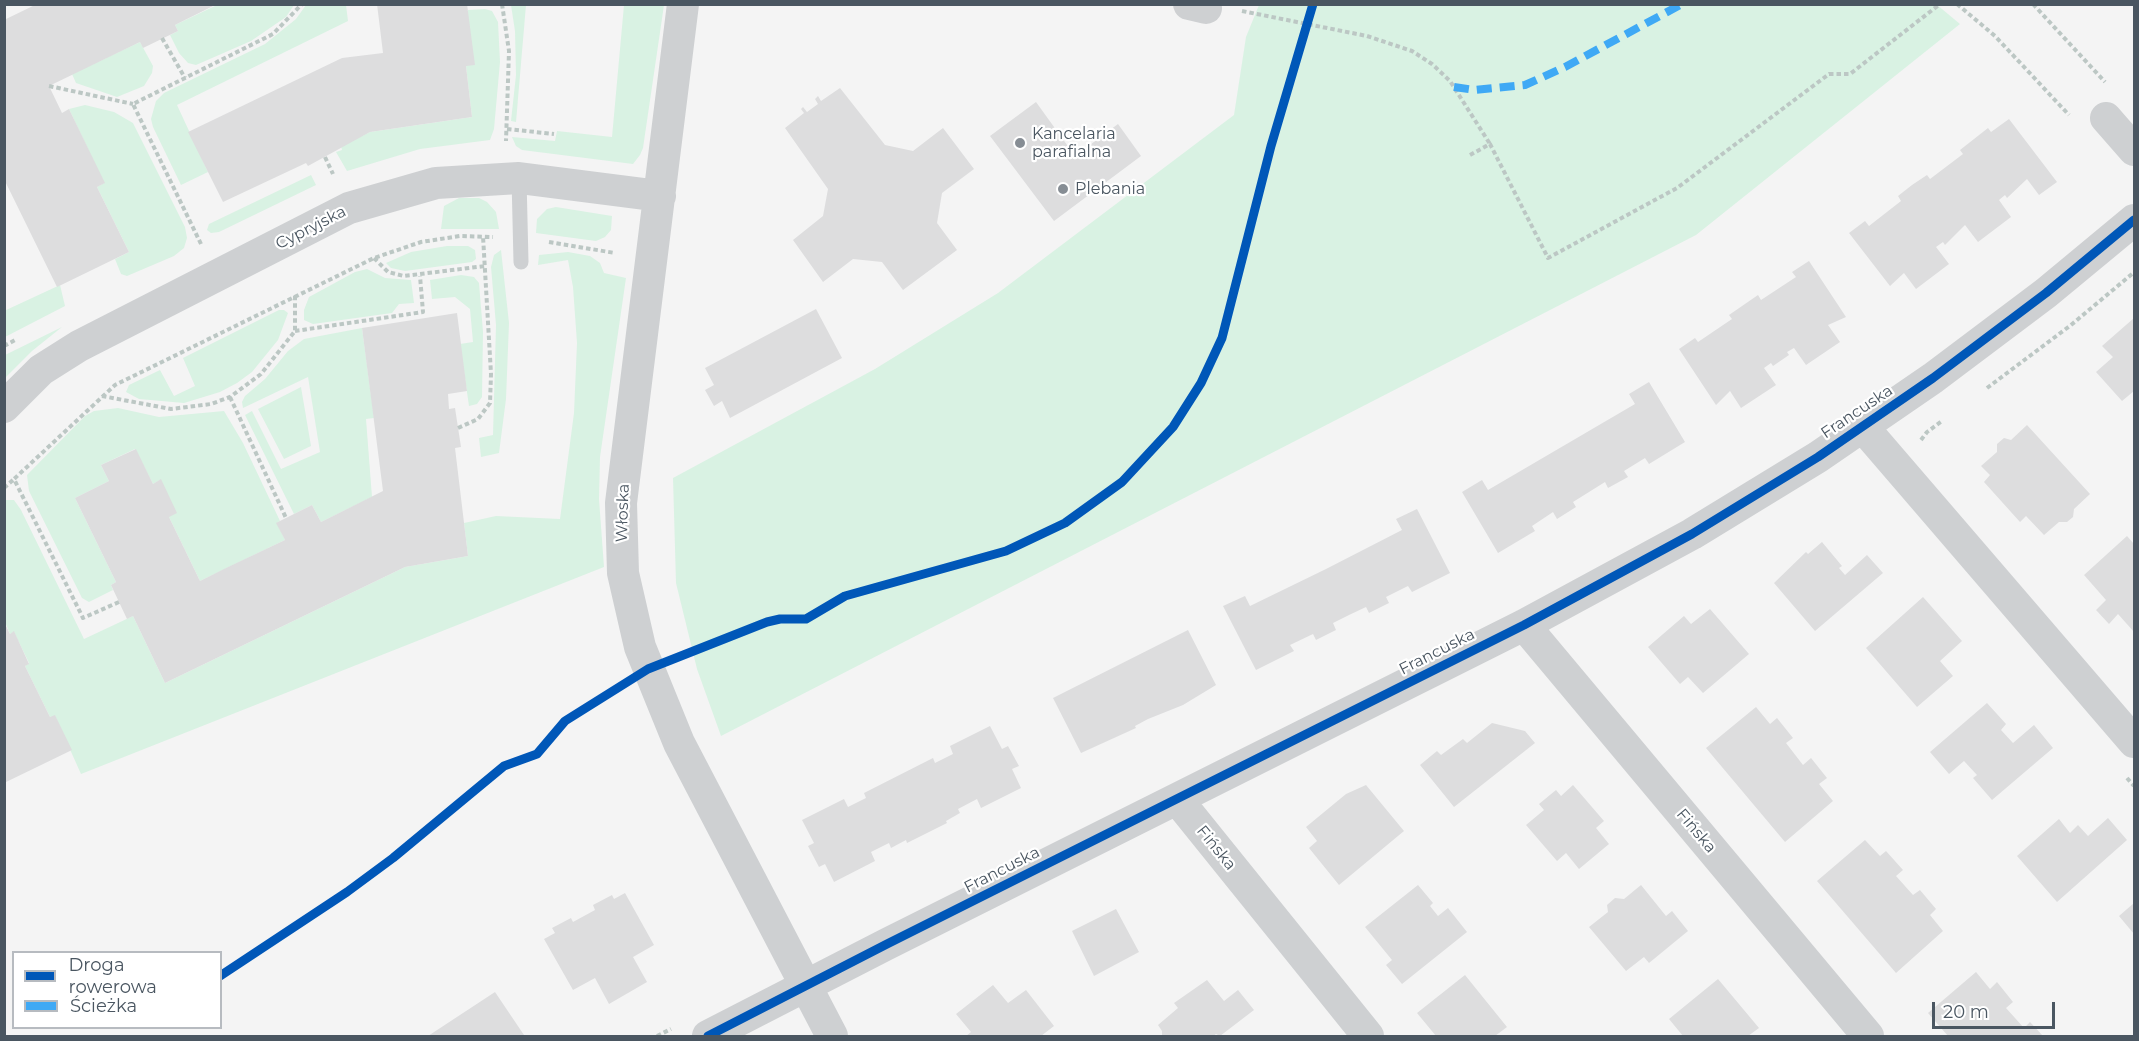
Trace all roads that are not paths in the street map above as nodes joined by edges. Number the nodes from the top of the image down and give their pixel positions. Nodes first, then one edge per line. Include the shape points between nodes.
1 (683, 4) edge
2 (2109, 103) road end
3 (2134, 150) edge
4 (519, 178) junction
5 (660, 196) junction
6 (2134, 220) edge
7 (521, 262) dead end
8 (4, 407) edge
9 (1863, 427) junction
10 (1524, 626) junction
11 (2134, 742) edge
12 (1178, 799) junction
13 (805, 985) junction
14 (708, 1036) edge
15 (832, 1036) edge
16 (1368, 1036) edge
17 (1868, 1036) edge

1 - 5 street, Włoska
2 - 3 street
4 - 5 street, Cypryjska
4 - 7 lane
4 - 8 street, Cypryjska via 436,183 349,208 79,346 41,370
5 - 13 street, Włoska via 621,503 622,573 640,647 679,743
6 - 9 street, Francuska via 2020,313
9 - 10 street, Francuska via 1714,521
9 - 11 street
10 - 12 street, Francuska
10 - 17 street, Fińska
12 - 13 street, Francuska
12 - 16 street, Fińska
13 - 14 street, Francuska
13 - 15 street, Włoska

